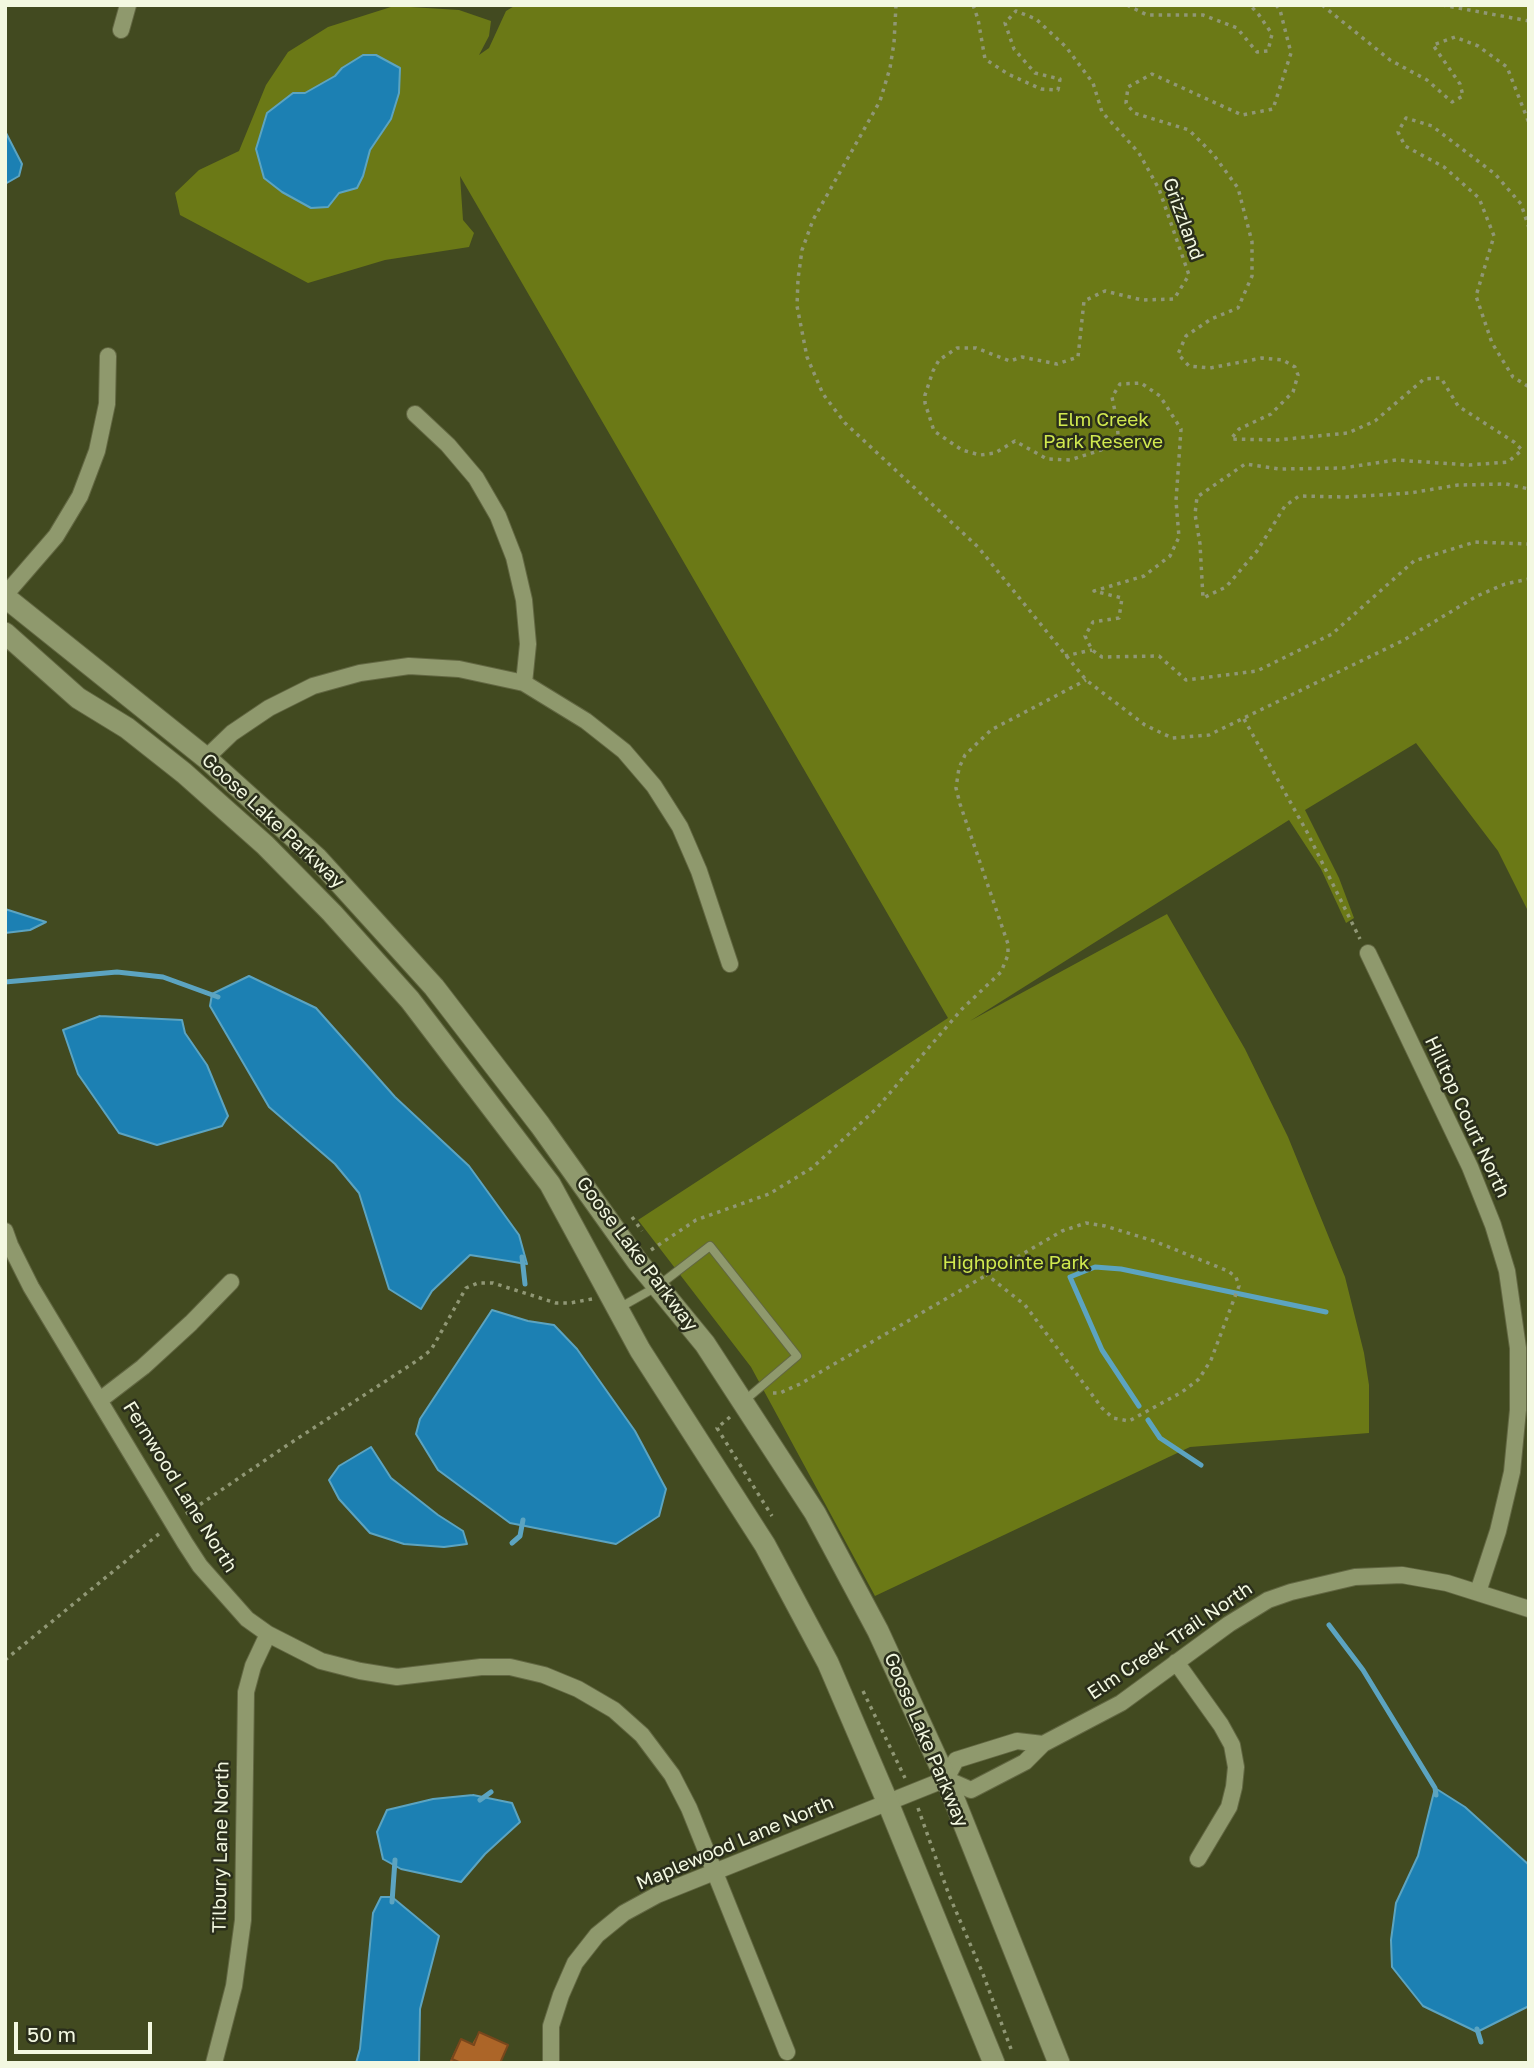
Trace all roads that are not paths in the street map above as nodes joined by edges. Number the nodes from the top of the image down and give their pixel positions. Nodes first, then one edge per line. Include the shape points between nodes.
1 (128, 5) edge
2 (121, 30) dead end
3 (108, 356) dead end
4 (415, 414) dead end
5 (5, 596) edge
6 (5, 633) edge
7 (524, 683) junction
8 (206, 758) junction
9 (1368, 953) road end
10 (730, 964) dead end
11 (5, 1231) edge
12 (231, 1282) dead end
13 (658, 1286) junction
14 (618, 1308) junction
15 (100, 1400) junction
16 (744, 1401) junction
17 (1478, 1592) junction
18 (1529, 1609) edge
19 (268, 1634) junction
20 (1176, 1662) junction
21 (1043, 1744) junction
22 (946, 1779) junction
23 (888, 1803) junction
24 (1198, 1859) dead end
25 (715, 1872) junction
26 (787, 2052) dead end
27 (214, 2063) edge
28 (551, 2063) edge
29 (994, 2063) edge
30 (1059, 2063) edge

1 - 2 street
3 - 5 street via 97,451 80,496 56,536
4 - 7 street via 476,478 498,516 524,600 528,644
5 - 8 street, Goose Lake Parkway
6 - 14 street, Goose Lake Parkway via 78,698 127,728 184,773 265,845 341,923 410,1000 551,1184
7 - 8 street via 459,669 409,666 360,673 313,686 269,708
7 - 10 street via 615,743 654,786 680,827 699,871
8 - 13 street, Goose Lake Parkway via 317,858 425,977
9 - 17 street, Hilltop Court North via 1470,1167 1507,1271 1518,1348 1518,1410 1512,1472
11 - 15 street, Fernwood Lane North via 31,1287
12 - 15 street via 144,1367
13 - 14 lane
13 - 16 street, Goose Lake Parkway via 705,1343
13 - 16 lane via 710,1246 796,1356
14 - 23 street, Goose Lake Parkway via 765,1545 828,1663
15 - 19 street, Fernwood Lane North via 200,1566 247,1619
16 - 22 street, Goose Lake Parkway via 827,1534
17 - 18 street, Elm Creek Trail North
17 - 20 street, Elm Creek Trail North via 1402,1575 1355,1577 1312,1586 1268,1600
19 - 25 street, Fernwood Lane North via 321,1661 360,1671 397,1676 510,1667 578,1689 614,1710 642,1735 672,1775
19 - 27 street, Tilbury Lane North via 246,1692 243,1920 234,1986
20 - 21 street, Elm Creek Trail North via 1121,1703
20 - 24 street via 1221,1725 1232,1745 1236,1767 1229,1807
21 - 22 street, Elm Creek Trail North via 1017,1741 956,1760
21 - 22 street, Elm Creek Trail North via 1025,1762 971,1790
22 - 23 street, Maplewood Lane North
22 - 30 street, Goose Lake Parkway
23 - 25 street, Maplewood Lane North
23 - 29 street, Goose Lake Parkway
25 - 26 street, Fernwood Lane North
25 - 28 street, Maplewood Lane North via 657,1895 597,1935 575,1963 561,1995 551,2026

